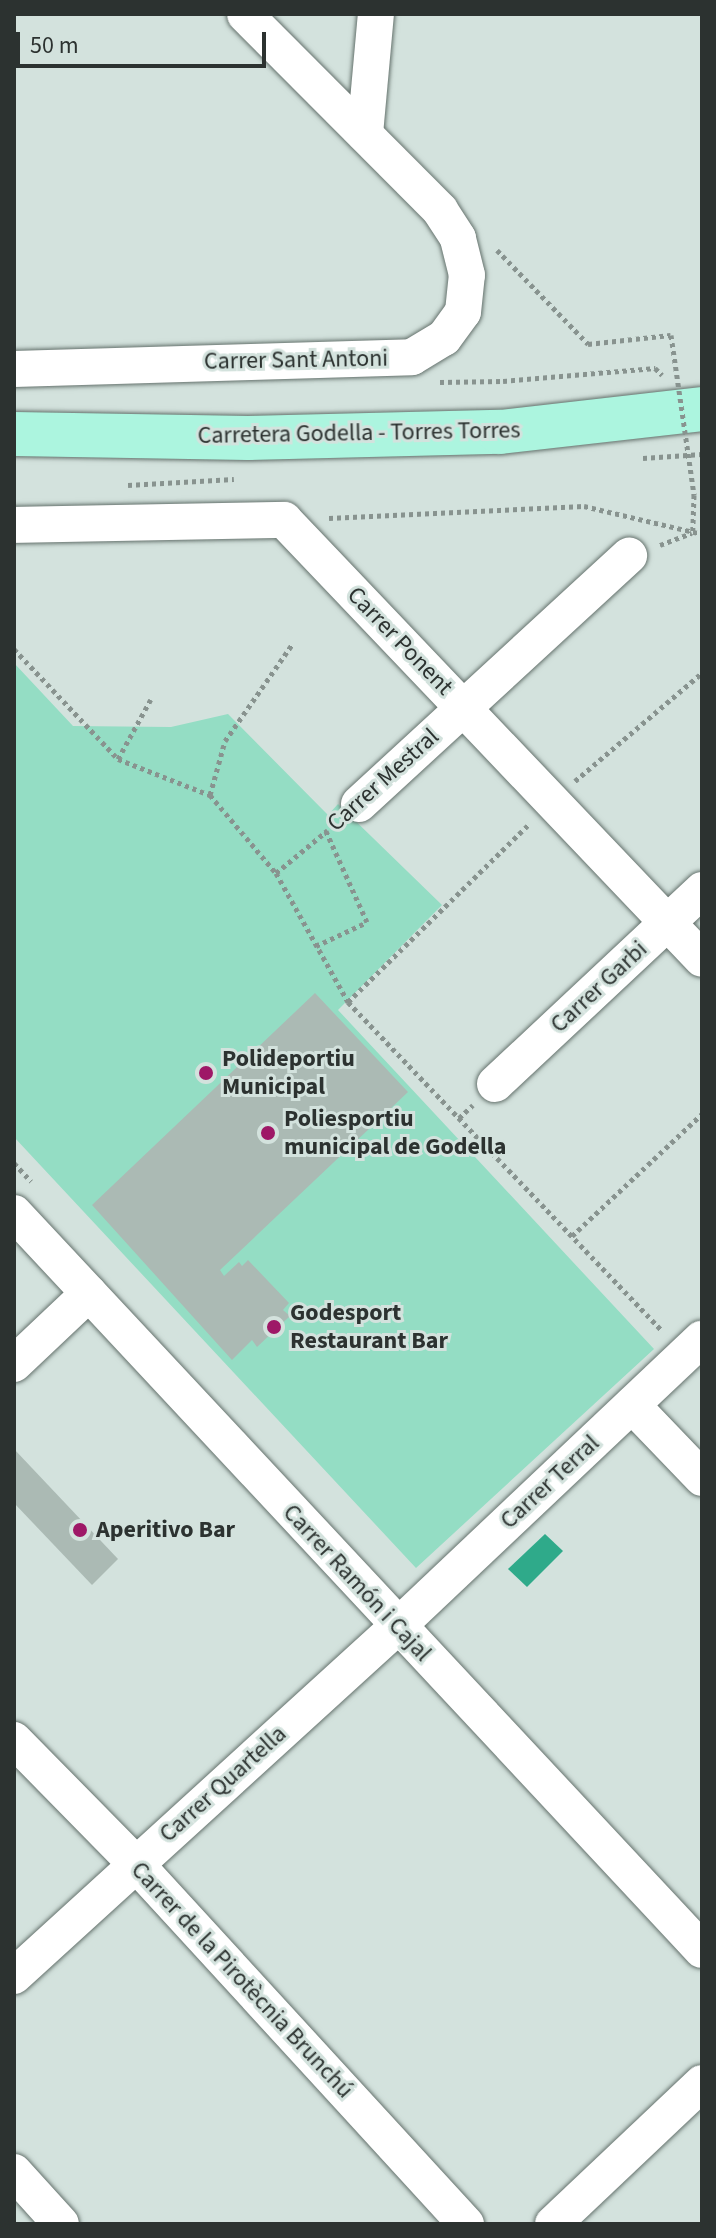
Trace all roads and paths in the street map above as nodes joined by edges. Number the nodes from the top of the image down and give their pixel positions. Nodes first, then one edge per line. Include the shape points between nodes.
1 (245, 14) edge
2 (376, 14) edge
3 (365, 134) junction
4 (458, 238) junction
5 (14, 369) edge
6 (702, 409) edge
7 (14, 434) edge
8 (284, 520) junction
9 (14, 525) edge
10 (693, 532) junction
11 (702, 534) edge
12 (629, 556) dead end
13 (293, 643) dead end
14 (14, 649) edge
15 (702, 673) edge
16 (151, 699) dead end
17 (463, 707) junction
18 (118, 759) junction
19 (210, 795) junction
20 (552, 801) junction
21 (359, 804) joint
22 (326, 831) junction
23 (276, 873) junction
24 (702, 890) edge
25 (667, 922) junction
26 (316, 946) junction
27 (702, 959) edge
28 (348, 1002) junction
29 (495, 1084) dead end
30 (702, 1114) edge
31 (14, 1213) edge
32 (572, 1236) junction
33 (89, 1293) junction
34 (693, 1347) edge
35 (14, 1364) edge
36 (632, 1405) junction
37 (702, 1478) edge
38 (398, 1626) junction
39 (14, 1740) edge
40 (135, 1863) junction
41 (702, 1950) edge
42 (14, 1976) edge
43 (702, 2083) edge
44 (14, 2172) edge
45 (61, 2224) edge
46 (466, 2224) edge
47 (553, 2224) edge

1 - 3 street, Carrer Sant Antoni
2 - 3 street
3 - 4 street, Carrer Sant Antoni via 440,210
4 - 5 street, Carrer Sant Antoni via 467,275 463,312 444,338 412,357
4 - 10 path, bridge via 483,236 588,344 671,335 694,495
6 - 7 main road, Carretera Godella - Torres Torres via 500,432 248,438
8 - 9 street
8 - 10 path via 584,506
8 - 17 street, Carrer Ponent
10 - 11 path
12 - 17 street, Carrer Mestral
13 - 19 path via 225,741
14 - 18 path
15 - 20 path
16 - 18 path
17 - 20 street, Carrer Ponent
17 - 21 street, Carrer Mestral
18 - 19 path
19 - 23 path
20 - 25 street, Carrer Ponent
20 - 28 path
21 - 22 path, Carrer Mestral
22 - 23 path, Carrer Mestral
22 - 26 path via 367,922
23 - 26 path
24 - 25 street, Carrer Garbi
25 - 27 street, Carrer Ponent
25 - 29 street, Carrer Garbi
26 - 28 path
28 - 32 path
30 - 32 path
31 - 33 street, Carrer Ramón i Cajal
32 - 34 path
33 - 35 street
33 - 38 street, Carrer Ramón i Cajal
34 - 36 street, Carrer Terral
36 - 37 street
36 - 38 street, Carrer Terral
38 - 40 street, Carrer Quartella
38 - 41 street, Carrer Ramón i Cajal
39 - 40 street, Carrer de la Pirotècnia Brunchú
40 - 42 street, Carrer Quartella
40 - 46 street, Carrer de la Pirotècnia Brunchú
43 - 47 street
44 - 45 street

